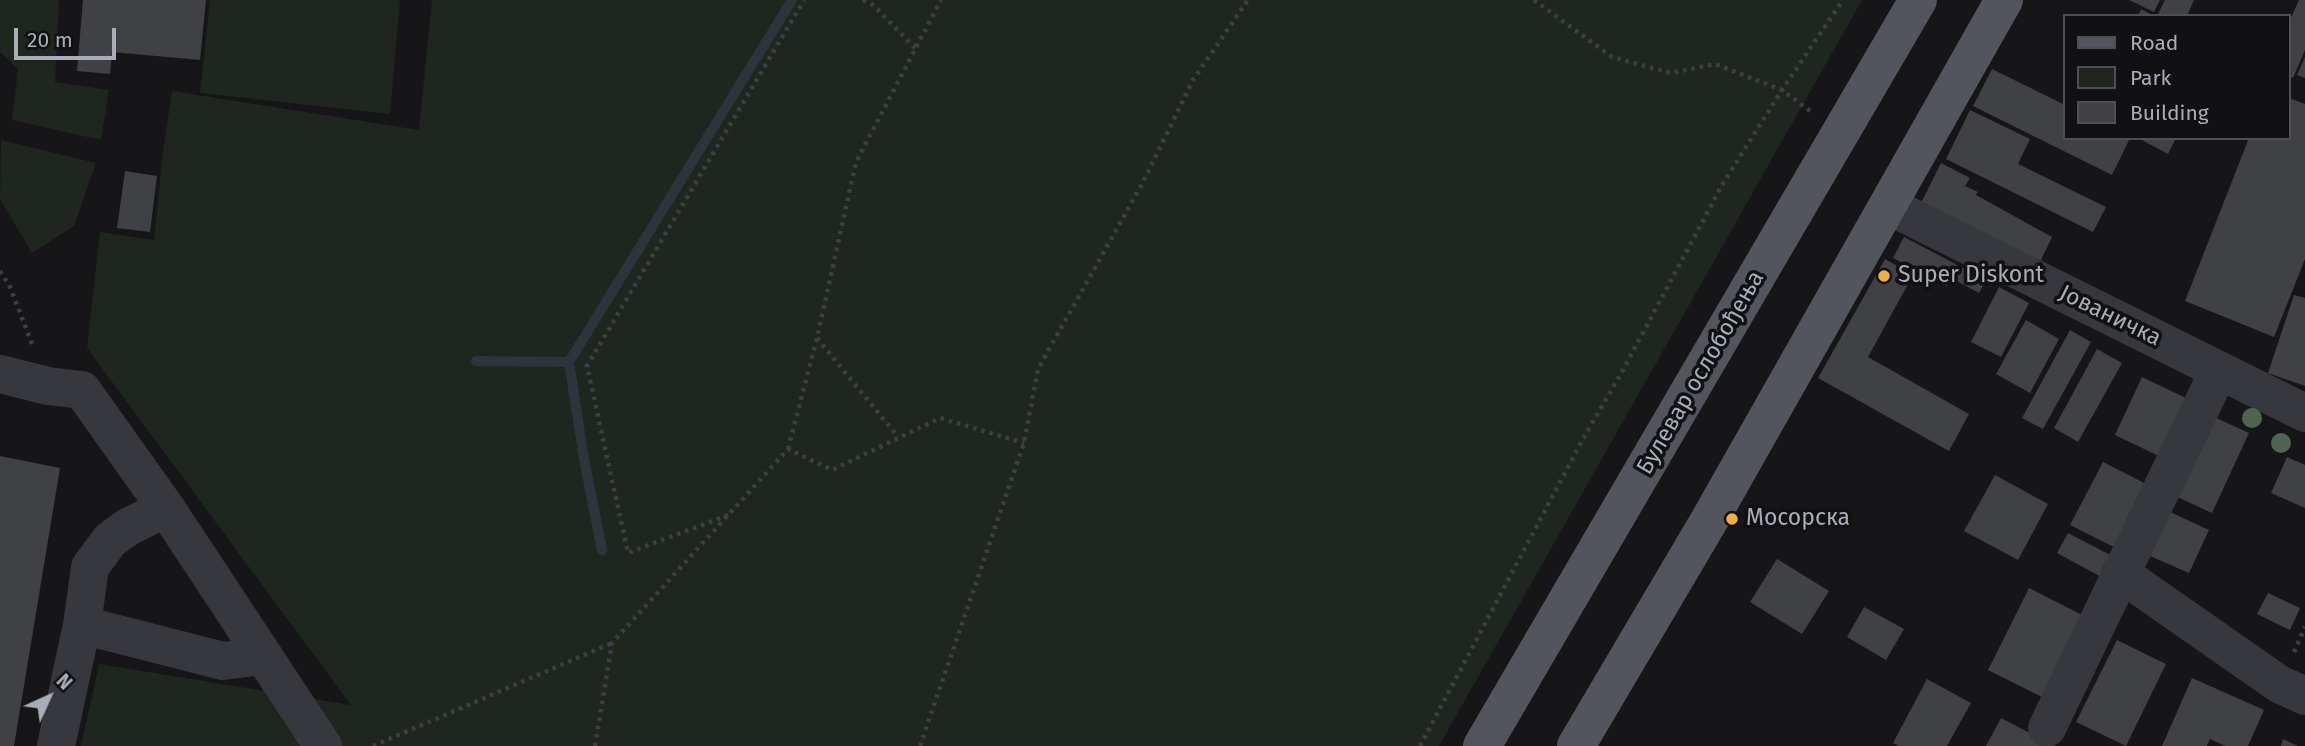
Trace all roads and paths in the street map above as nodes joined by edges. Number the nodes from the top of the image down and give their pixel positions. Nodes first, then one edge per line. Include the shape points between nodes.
1 (804, 0) edge
2 (863, 0) edge
3 (941, 0) edge
4 (1248, 0) edge
5 (1534, 0) edge
6 (1843, 0) edge
7 (1918, 0) edge
8 (2004, 0) edge
9 (916, 49) junction
10 (1782, 90) junction
11 (1812, 113) dead end
12 (1889, 206) junction
13 (0, 271) edge
14 (817, 338) junction
15 (2219, 370) junction
16 (0, 374) edge
17 (48, 386) junction
18 (2305, 413) edge
19 (898, 438) junction
20 (1024, 443) junction
21 (788, 449) junction
22 (166, 508) junction
23 (728, 515) junction
24 (2120, 573) junction
25 (82, 625) junction
26 (612, 643) junction
27 (263, 656) junction
28 (2305, 696) edge
29 (2047, 728) dead end
30 (55, 746) edge
31 (323, 746) edge
32 (373, 746) edge
33 (595, 746) edge
34 (920, 746) edge
35 (1420, 746) edge
36 (1482, 746) edge
37 (1576, 746) edge

1 - 23 path via 586,366 628,553
2 - 9 path
3 - 9 path
4 - 20 path via 1193,80 1143,184 1038,369
5 - 10 path via 1612,57 1671,73 1715,64
6 - 10 path
7 - 36 main road, Булевар ослобођења
8 - 12 main road
9 - 14 path via 856,162
10 - 11 path
10 - 35 path via 1685,252
12 - 15 street, Јованичка
12 - 37 main road
13 - 17 path
14 - 19 path
14 - 21 path
15 - 18 street, Јованичка
15 - 24 street
16 - 17 street
17 - 22 street via 82,390
19 - 20 path via 940,418
19 - 21 path via 832,470
20 - 34 path
21 - 23 path
22 - 25 street via 110,540 90,567
22 - 27 street
23 - 26 path
24 - 28 street via 2279,684
24 - 29 street
25 - 27 street via 223,661
25 - 30 street
26 - 32 path
26 - 33 path
27 - 31 street

